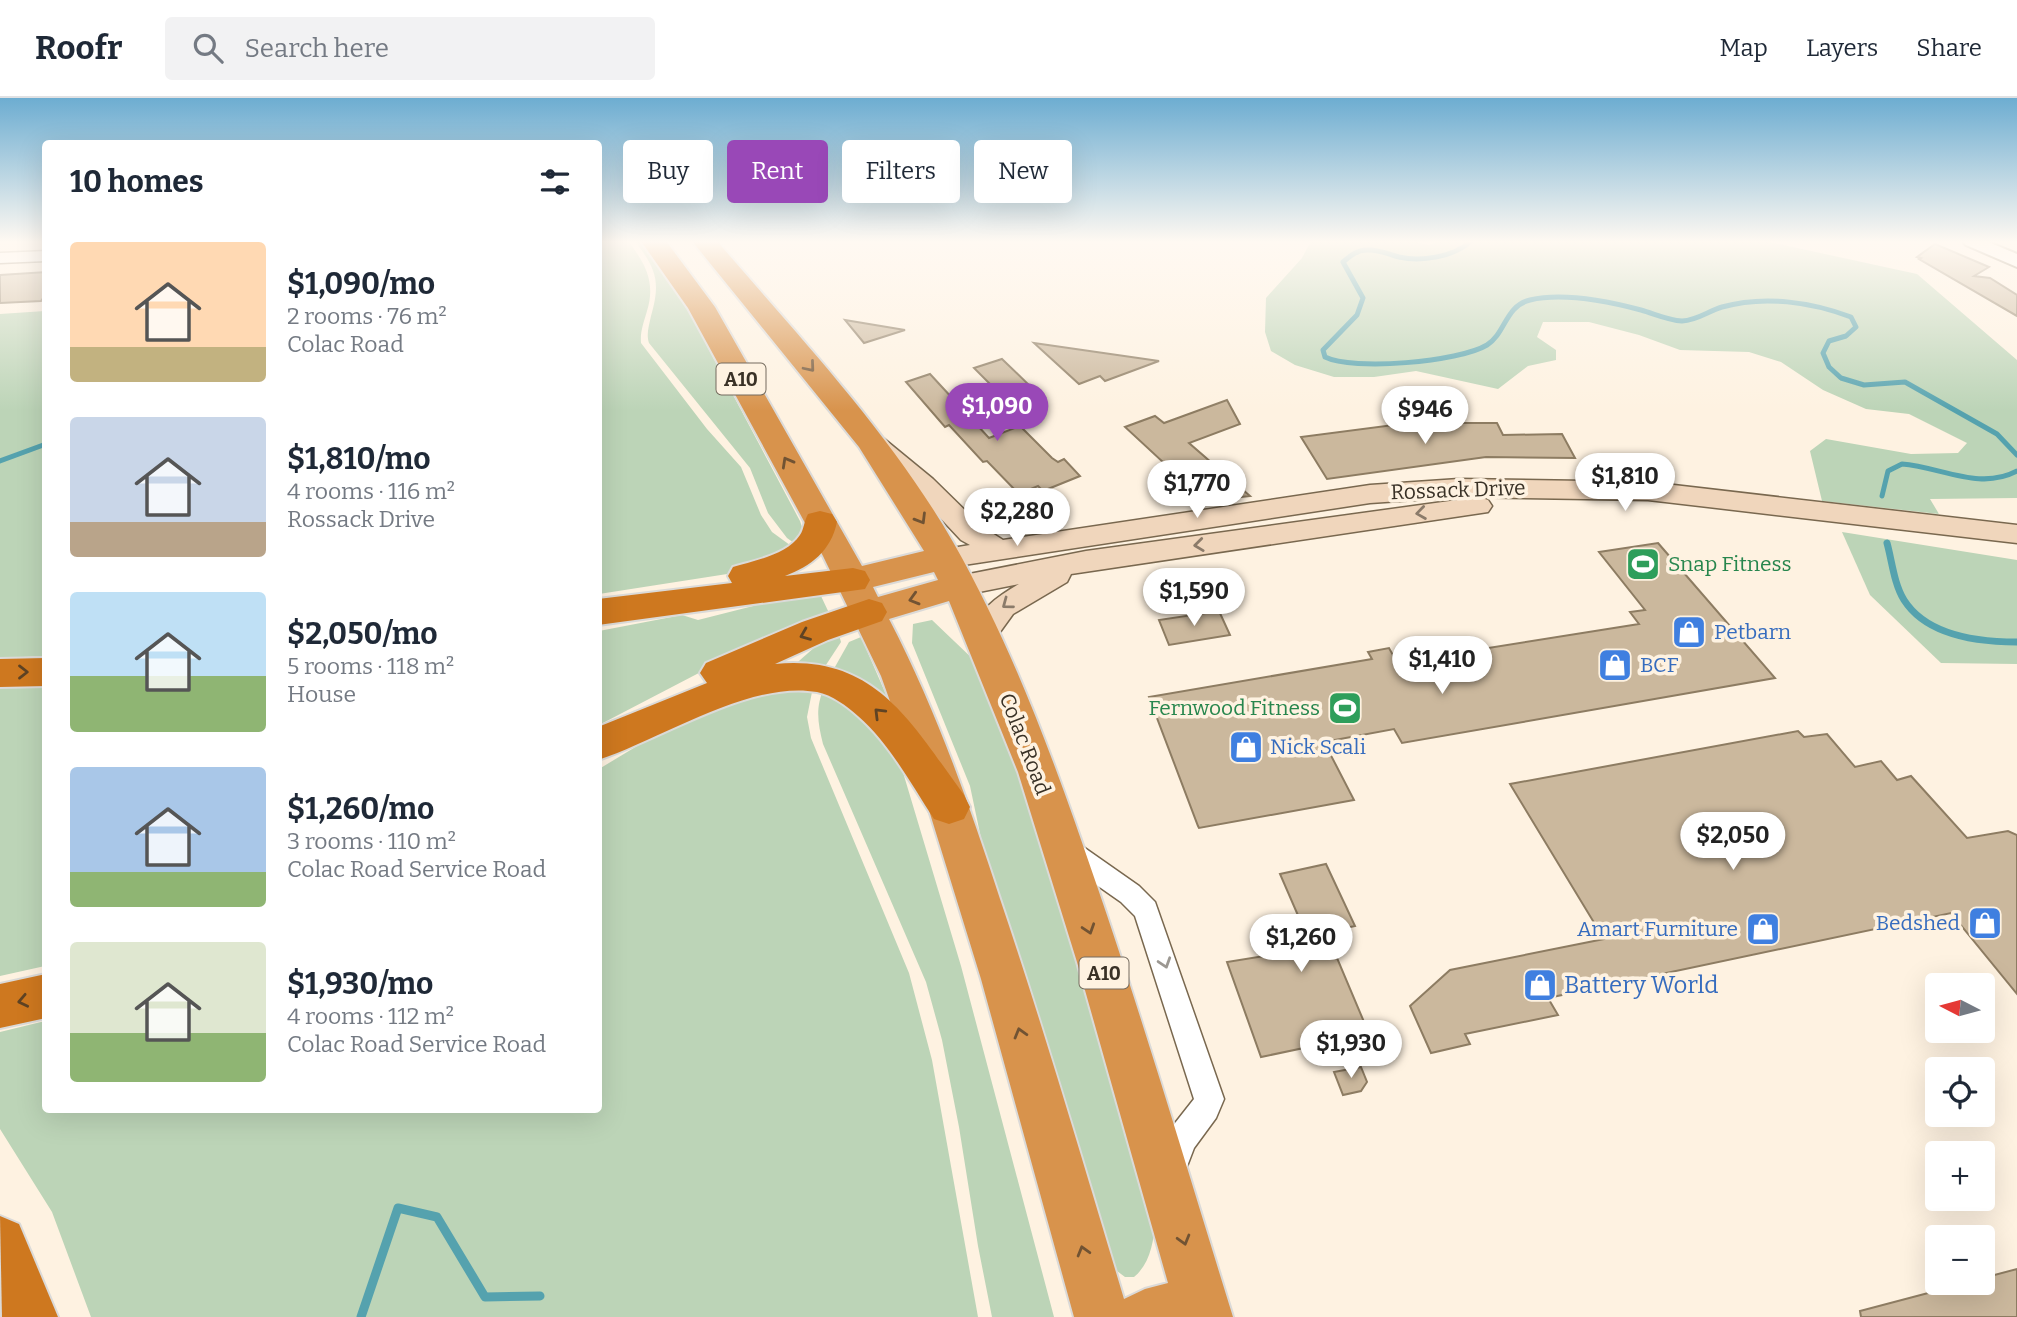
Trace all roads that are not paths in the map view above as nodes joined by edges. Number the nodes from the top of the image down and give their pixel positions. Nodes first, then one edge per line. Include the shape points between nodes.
1 (694, 298) edge
2 (752, 298) edge
3 (871, 441) junction
4 (1650, 496) junction
5 (1309, 517) junction
6 (820, 522) junction
7 (2017, 534) edge
8 (2017, 542) edge
9 (998, 549) junction
10 (1086, 561) junction
11 (952, 572) junction
12 (861, 596) junction
13 (656, 603) junction
14 (602, 611) edge
15 (981, 635) junction
16 (42, 672) edge
17 (0, 673) edge
18 (602, 741) edge
19 (602, 741) edge
20 (949, 807) junction
21 (1060, 842) junction
22 (42, 997) edge
23 (0, 1006) edge
24 (1167, 1184) junction
25 (0, 1243) edge
26 (1203, 1309) edge
27 (30, 1317) edge
28 (1102, 1317) edge
29 (1145, 1317) edge

6 -> 1 highway, A10
2 -> 3 highway, Colac Road / A10
3 - 9 main road via 924,485 971,533
3 -> 11 highway, Colac Road / A10
4 - 5 main road, Rossack Drive
4 - 7 main road, Rossack Drive
4 - 8 main road, Rossack Drive
5 - 9 main road, Rossack Drive
5 -> 10 main road, Rossack Drive
6 - 12 highway, A10
6 - 13 highway via 812,544 793,558
9 - 11 main road, Rossack Drive
10 - 11 main road, Rossack Drive
10 -> 15 main road via 1014,599 991,618
11 - 12 highway
11 - 15 highway, Colac Road / A10
12 - 13 highway
12 -> 18 highway via 816,631 729,667
12 - 20 highway, A10 via 900,676
13 - 14 highway
15 - 21 highway, Colac Road / A10 via 1014,710
17 -> 16 highway
20 -> 19 highway via 885,719 852,691 814,678 789,676 751,682
28 -> 20 highway, A10
21 -> 24 highway, Colac Road / A10
21 -> 24 street via 1146,910 1209,1099 1183,1138
22 -> 23 highway
24 -> 26 highway, Colac Road / A10
25 - 27 highway
26 - 29 highway

